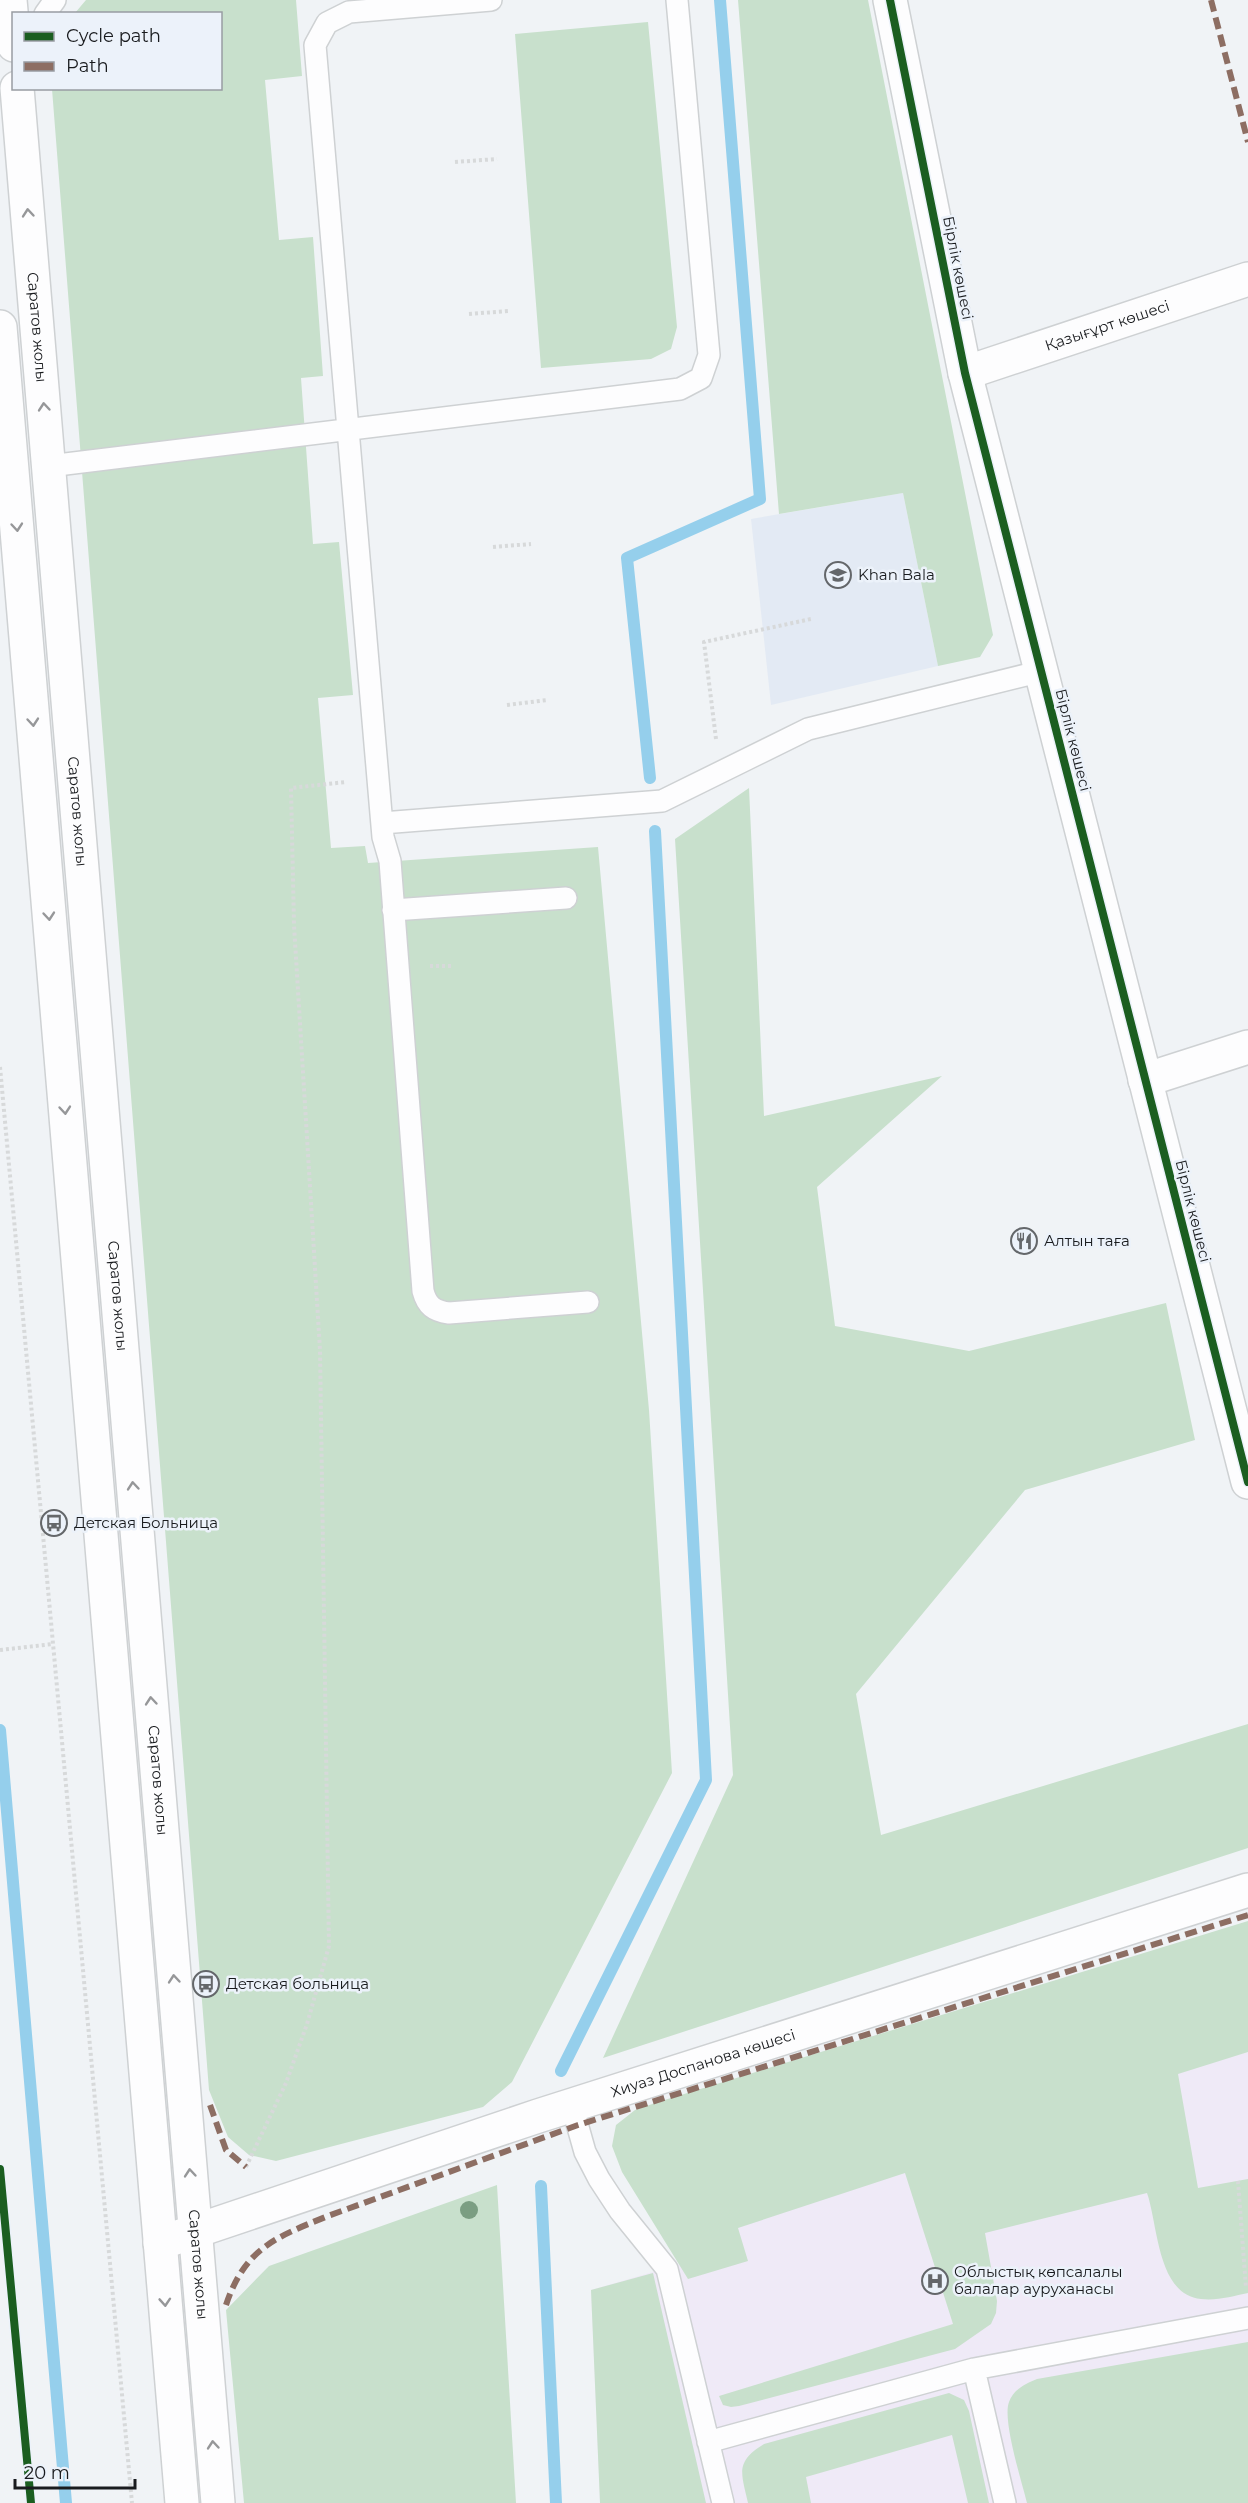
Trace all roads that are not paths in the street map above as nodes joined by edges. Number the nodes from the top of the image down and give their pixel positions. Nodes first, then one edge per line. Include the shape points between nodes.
1 (10, 0) edge
2 (491, 0) edge
3 (677, 0) edge
4 (890, 0) edge
5 (12, 22) edge
6 (17, 90) edge
7 (1248, 279) edge
8 (0, 327) edge
9 (965, 372) junction
10 (348, 428) junction
11 (49, 465) junction
12 (1042, 671) junction
13 (382, 823) junction
14 (566, 898) dead end
15 (393, 910) junction
16 (1248, 1047) edge
17 (1145, 1080) junction
18 (588, 1302) dead end
19 (1248, 1482) edge
20 (1248, 1890) edge
21 (572, 2106) junction
22 (195, 2231) junction
23 (160, 2243) junction
24 (1248, 2318) edge
25 (974, 2369) junction
26 (708, 2442) junction
27 (182, 2503) edge
28 (218, 2503) edge
29 (723, 2503) edge
30 (1005, 2503) edge

1 - 5 main road
2 - 10 lane via 349,12 327,23 315,45
3 - 10 lane via 710,355 701,378 680,389
4 - 9 main road, Бірлік көшесі
11 -> 6 main road, Саратов жолы
7 - 9 main road, Қазығұрт көшесі
8 -> 23 main road
9 - 12 main road, Бірлік көшесі
10 - 11 lane
10 - 13 lane
22 -> 11 main road, Саратов жолы
12 - 13 lane via 808,729 655,803
12 - 17 main road, Бірлік көшесі
13 - 15 lane via 390,861
14 - 15 lane
15 - 18 lane via 426,1302 450,1313
16 - 17 main road
17 - 19 main road, Бірлік көшесі
20 - 21 main road, Хиуаз Доспанова көшесі
21 - 22 main road, Хиуаз Доспанова көшесі
21 - 26 lane via 585,2152 599,2179 667,2269
22 - 23 main road, Хиуаз Доспанова көшесі
28 -> 22 main road, Саратов жолы
23 -> 27 main road
24 - 25 lane
25 - 26 lane
25 - 30 lane
26 - 29 lane

